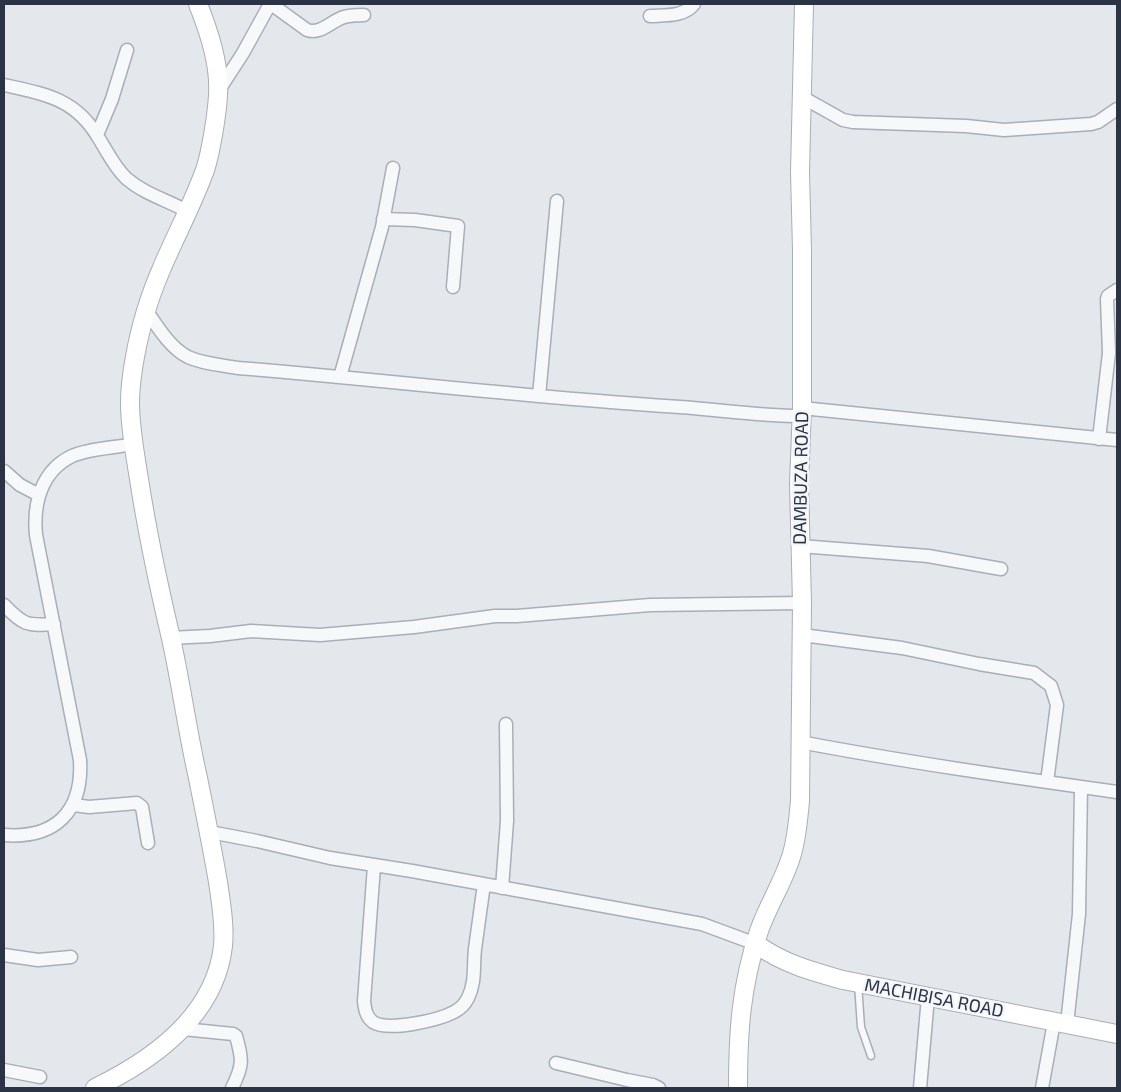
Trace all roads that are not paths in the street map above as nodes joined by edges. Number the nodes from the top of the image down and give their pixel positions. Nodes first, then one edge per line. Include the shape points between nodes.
1 (198, 4) edge
2 (271, 4) edge
3 (694, 4) edge
4 (804, 4) edge
5 (364, 15) dead end
6 (650, 16) dead end
7 (127, 50) dead end
8 (4, 85) edge
9 (218, 90) junction
10 (802, 97) junction
11 (1117, 109) edge
12 (97, 135) junction
13 (393, 168) dead end
14 (557, 201) dead end
15 (187, 211) junction
16 (383, 219) junction
17 (452, 287) dead end
18 (1117, 290) edge
19 (146, 310) junction
20 (340, 377) junction
21 (539, 396) junction
22 (802, 412) junction
23 (1100, 439) junction
24 (1117, 440) edge
25 (133, 444) junction
26 (4, 471) edge
27 (39, 495) junction
28 (800, 546) junction
29 (1001, 569) dead end
30 (802, 603) junction
31 (4, 605) edge
32 (54, 624) junction
33 (802, 635) junction
34 (170, 638) junction
35 (506, 724) dead end
36 (800, 742) junction
37 (1046, 782) junction
38 (1081, 787) junction
39 (1117, 792) edge
40 (74, 804) junction
41 (210, 832) junction
42 (4, 835) edge
43 (148, 843) dead end
44 (374, 866) junction
45 (484, 884) junction
46 (502, 888) junction
47 (756, 944) junction
48 (4, 955) edge
49 (71, 957) dead end
50 (858, 982) junction
51 (928, 997) junction
52 (1060, 1023) junction
53 (183, 1029) junction
54 (1117, 1034) edge
55 (871, 1056) dead end
56 (556, 1063) dead end
57 (4, 1070) edge
58 (40, 1077) dead end
59 (95, 1088) edge
60 (232, 1088) edge
61 (659, 1088) edge
62 (738, 1088) edge
63 (920, 1088) edge
64 (1042, 1088) edge

1 - 9 street via 213,46
2 - 5 street via 312,32 343,17
2 - 9 street
3 - 6 street via 678,14
4 - 10 street, DAMBUZA ROAD
7 - 12 street
8 - 12 street via 62,101 80,115
9 - 15 street via 206,167
10 - 11 street via 843,120 853,122 1004,130 1091,124
10 - 22 street, DAMBUZA ROAD
12 - 15 street via 126,177 142,190
13 - 16 street
14 - 21 street
15 - 19 street
16 - 17 street via 458,226
16 - 20 street
18 - 23 street via 1107,299 1109,353
19 - 20 street via 166,338 189,357 202,362
19 - 25 street via 131,382
20 - 21 street
21 - 22 street via 769,416
22 - 23 street
22 - 28 street, DAMBUZA ROAD
23 - 24 street
25 - 27 street via 73,456 54,470 43,483
25 - 34 street via 146,526
26 - 27 street
27 - 32 street via 35,510 36,535
28 - 29 street via 928,556
28 - 30 street, DAMBUZA ROAD
30 - 33 street, DAMBUZA ROAD
30 - 34 street via 650,604 495,616 408,628 320,635 251,631
31 - 32 street via 29,625
32 - 40 street via 80,760 81,776
33 - 36 street, DAMBUZA ROAD
33 - 37 street via 902,648 1034,673 1051,686 1057,705
34 - 41 street
35 - 46 street via 507,811
36 - 37 street
36 - 47 street, DAMBUZA ROAD via 799,808 794,850
37 - 38 street
38 - 39 street
38 - 52 street via 1079,914
40 - 42 street via 50,829 27,835
40 - 43 street via 89,807 137,803 142,807
41 - 44 street
41 - 53 street via 222,908 223,947 209,991
44 - 45 street
44 - 45 street via 364,1001 368,1017 381,1025 403,1026 450,1014 464,1004 475,974
45 - 46 street
46 - 47 street via 702,924
47 - 50 street, MACHIBISA ROAD via 772,956 800,968
47 - 62 street, DAMBUZA ROAD via 741,1007
48 - 49 street via 38,960
50 - 51 street, MACHIBISA ROAD
50 - 55 lane via 861,1027
51 - 52 street, MACHIBISA ROAD
51 - 63 street
52 - 54 street, MACHIBISA ROAD
52 - 64 street
53 - 59 street via 146,1059
53 - 60 street via 236,1036 241,1065
56 - 61 street
57 - 58 street

